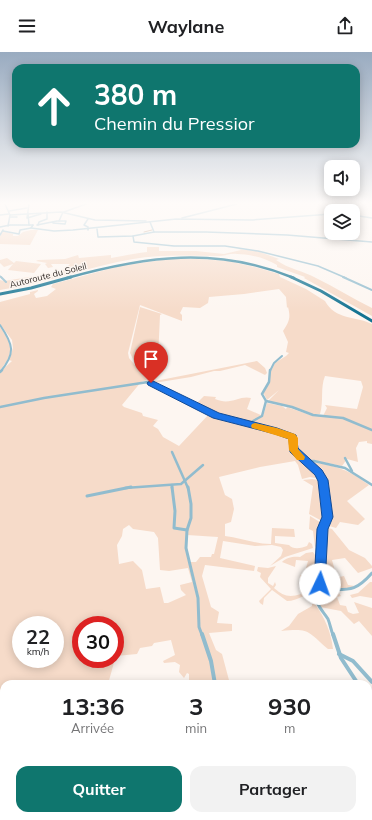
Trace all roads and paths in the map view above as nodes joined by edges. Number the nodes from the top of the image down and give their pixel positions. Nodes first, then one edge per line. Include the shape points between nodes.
1 (134, 240) edge
2 (341, 240) edge
3 (372, 242) edge
4 (0, 276) edge
5 (6, 282) dead end
6 (372, 290) edge
7 (0, 293) edge
8 (372, 320) edge
9 (0, 325) edge
10 (282, 356) dead end
11 (0, 372) edge
12 (266, 401) junction
13 (0, 407) edge
14 (251, 424) junction
15 (372, 430) edge
16 (172, 452) dead end
17 (344, 458) dead end
18 (303, 460) junction
19 (314, 461) junction
20 (203, 465) dead end
21 (309, 465) junction
22 (353, 472) junction
23 (186, 481) junction
24 (172, 485) junction
25 (372, 485) edge
26 (87, 496) dead end
27 (187, 530) junction
28 (372, 573) edge
29 (320, 590) junction
30 (339, 654) junction
31 (214, 680) edge
32 (355, 680) edge
33 (370, 680) edge

1 - 6 street via 134,242 174,246 222,246 264,252 318,266
2 - 3 street
4 - 5 street
7 - 8 highway, Autoroute du Soleil via 39,286 130,262 209,258 249,264 289,276 318,289
9 - 11 street via 10,339 12,348
10 - 12 street via 269,373 269,382 262,394
12 - 14 street via 262,416
12 - 15 street via 313,415 343,418
13 - 14 street via 149,382 216,416
14 - 18 street via 293,438 293,450
16 - 23 street
17 - 22 street
18 - 19 street
18 - 21 street
19 - 21 street via 310,461
19 - 22 street
20 - 23 street
21 - 29 street via 322,477 328,510 323,529
22 - 25 street
23 - 24 street
23 - 27 street via 192,504
24 - 26 street via 130,487
24 - 27 street via 174,528
27 - 31 street via 186,548 198,598 199,627 211,661
28 - 29 street via 357,587
29 - 30 street via 317,594 317,604 330,624
30 - 32 street
30 - 33 street via 351,658

